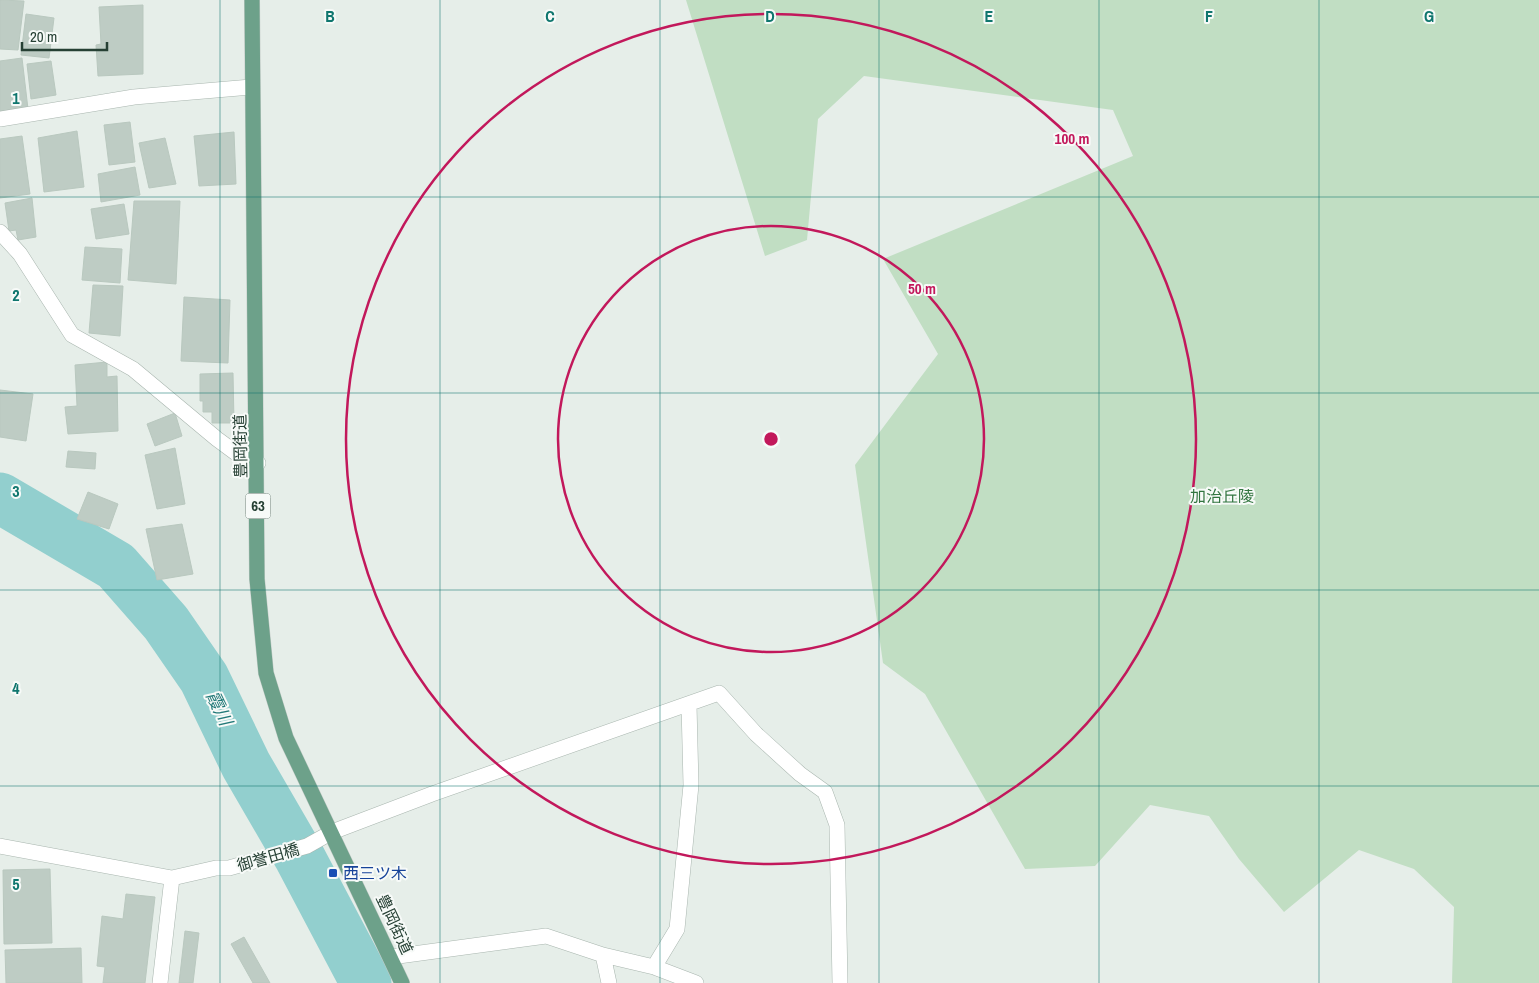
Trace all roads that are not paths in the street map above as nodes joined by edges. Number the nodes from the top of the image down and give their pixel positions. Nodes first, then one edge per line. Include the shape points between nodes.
1 (252, 0) edge
2 (251, 87) junction
3 (0, 119) edge
4 (0, 232) edge
5 (258, 463) junction
6 (689, 705) junction
7 (332, 832) junction
8 (0, 846) edge
9 (172, 878) junction
10 (603, 955) junction
11 (391, 957) junction
12 (654, 967) junction
13 (160, 983) edge
14 (402, 983) edge
15 (609, 983) edge
16 (696, 983) edge
17 (840, 983) edge

1 - 2 main road, 豊岡街道 / 63
2 - 3 street via 134,97
2 - 5 main road, 豊岡街道 / 63
4 - 5 street via 20,254 72,335 133,369 216,439 240,456
5 - 7 main road, 豊岡街道 / 63 via 257,579 266,673 286,738
6 - 7 street, 御誉田橋
6 - 12 street via 691,785 677,929
6 - 17 street, 御誉田橋 via 719,693 756,734 800,774 826,792 837,825
7 - 9 street, 御誉田橋 via 307,846 229,868
7 - 11 main road, 豊岡街道 / 63
8 - 9 street
9 - 13 street
10 - 11 street via 546,936
10 - 12 street
10 - 15 street
11 - 14 main road, 豊岡街道 / 63
12 - 16 street

